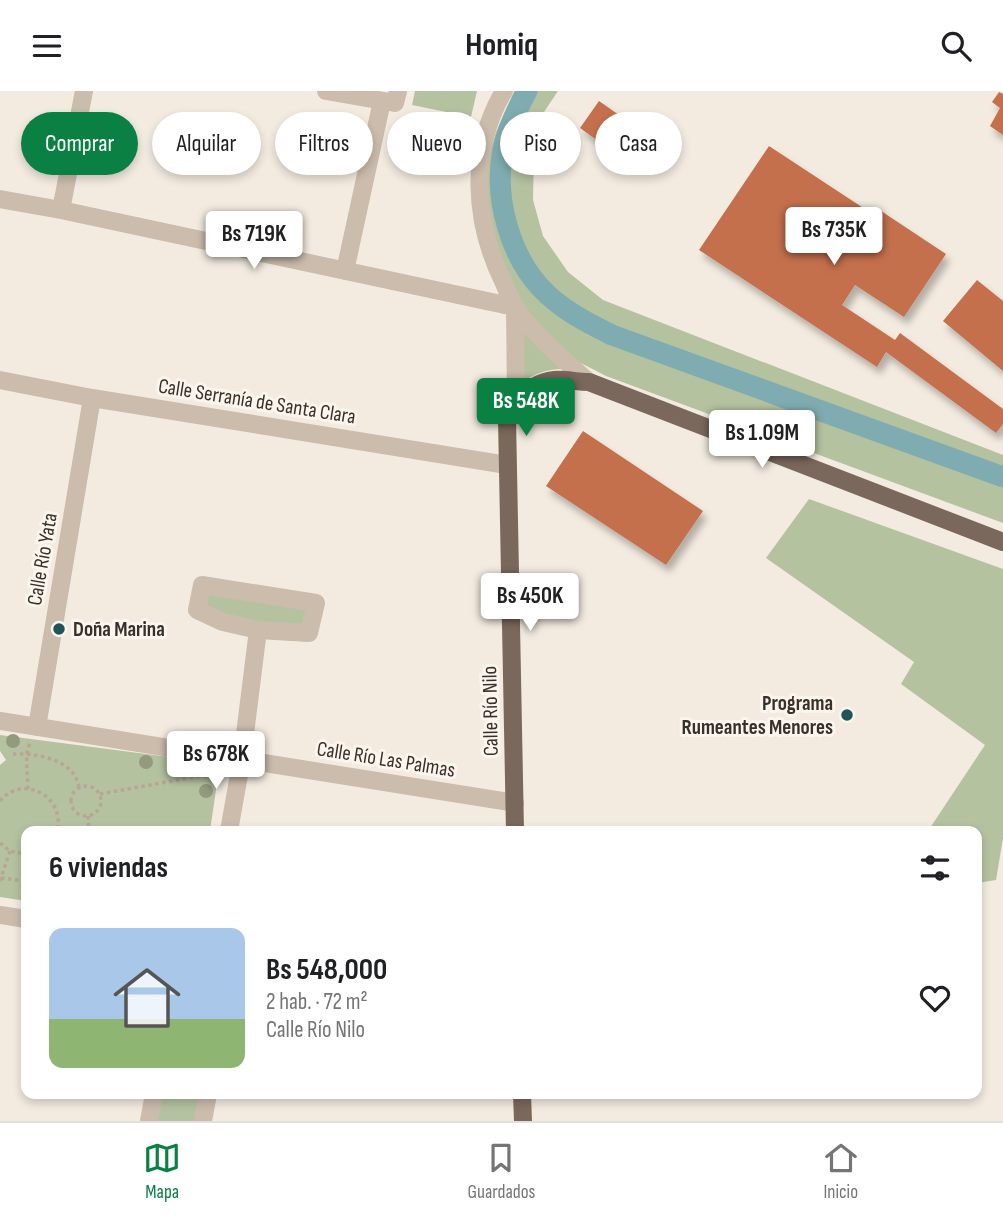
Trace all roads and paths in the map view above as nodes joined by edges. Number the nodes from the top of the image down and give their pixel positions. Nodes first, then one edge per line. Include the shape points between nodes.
1 (84, 91) edge
2 (326, 91) edge
3 (504, 91) edge
4 (392, 99) edge
5 (0, 199) edge
6 (61, 210) junction
7 (345, 271) junction
8 (515, 307) junction
9 (0, 380) edge
10 (589, 382) junction
11 (92, 398) junction
12 (516, 403) junction
13 (507, 465) junction
14 (1003, 542) edge
15 (258, 630) junction
16 (0, 721) edge
17 (37, 727) junction
18 (26, 753) junction
19 (13, 754) dead end
20 (242, 758) junction
21 (237, 779) junction
22 (79, 787) junction
23 (28, 789) junction
24 (100, 794) junction
25 (0, 801) edge
26 (515, 803) junction
27 (88, 817) junction
28 (58, 826) edge
29 (89, 826) edge
30 (230, 826) edge
31 (515, 826) edge
32 (0, 843) edge
33 (10, 851) junction
34 (21, 853) edge
35 (1, 879) edge
36 (21, 881) edge
37 (0, 915) edge
38 (21, 918) edge
39 (153, 1099) edge
40 (207, 1099) edge
41 (522, 1099) edge
42 (149, 1121) edge
43 (203, 1121) edge
44 (523, 1121) edge

1 - 6 street
2 - 4 street
3 - 8 street via 487,131 479,189 482,223 494,263
4 - 7 street
5 - 6 street
6 - 7 street
7 - 8 street
8 - 10 street via 545,343
8 - 12 street
9 - 11 street, Calle Serranía de Santa Clara
10 - 12 main road via 552,380 531,388
10 - 14 main road
11 - 13 street, Calle Serranía de Santa Clara
11 - 17 street, Calle Río Yata
12 - 13 main road, Calle Río Nilo via 507,418
13 - 26 main road, Calle Río Nilo
15 - 15 street via 309,633 316,603 202,585 197,610
15 - 20 street
16 - 17 street, Calle Río Las Palmas
17 - 18 path
17 - 20 street, Calle Río Las Palmas
18 - 19 path
18 - 22 path via 50,757 71,772
18 - 23 path
20 - 21 street
20 - 26 street, Calle Río Las Palmas
21 - 24 path via 200,776
21 - 30 street
22 - 24 path via 91,786
22 - 27 path via 71,797 73,809
23 - 25 path via 15,790
23 - 28 path via 51,800
24 - 27 path via 99,811
26 - 31 main road, Calle Río Nilo
27 - 29 path
32 - 33 path
33 - 34 path
33 - 35 path
35 - 36 path
37 - 38 street
39 - 42 street
40 - 43 street
41 - 44 main road

